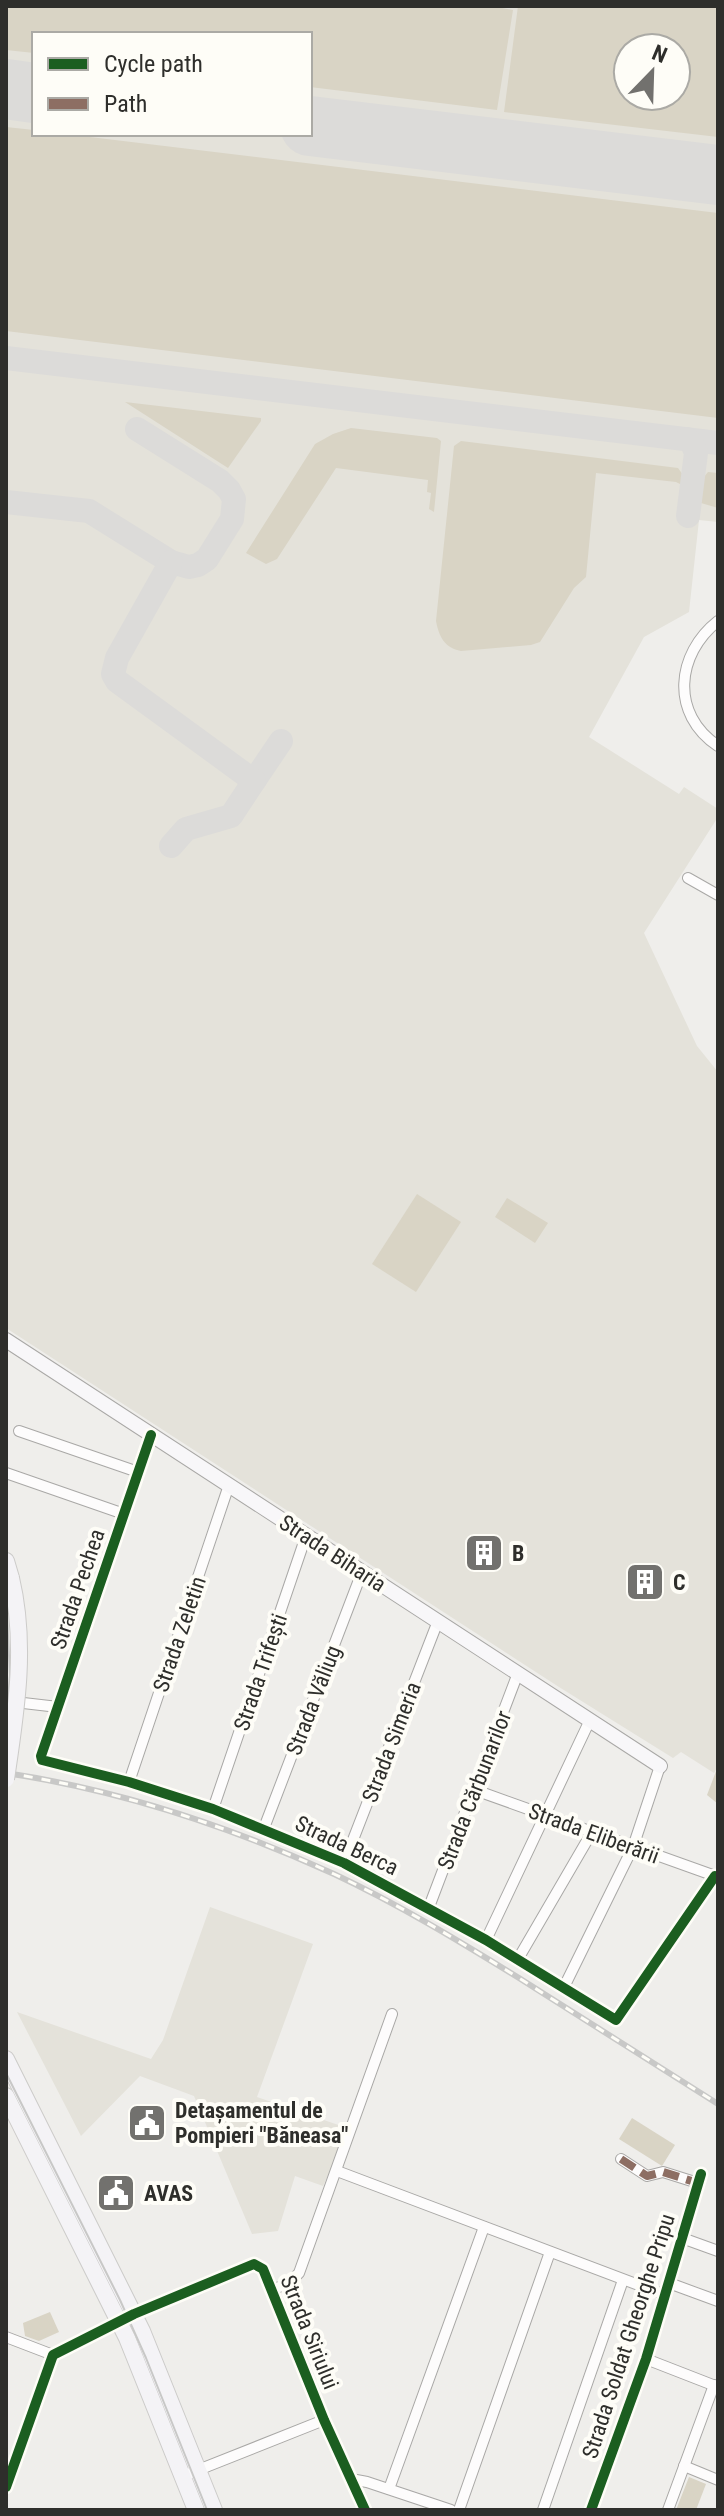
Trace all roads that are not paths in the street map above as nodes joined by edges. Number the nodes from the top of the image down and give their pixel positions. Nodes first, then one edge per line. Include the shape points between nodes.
1 (718, 621) edge
2 (718, 746) edge
3 (688, 878) dead end
4 (718, 895) edge
5 (6, 1340) edge
6 (19, 1431) dead end
7 (151, 1435) junction
8 (138, 1472) junction
9 (6, 1473) edge
10 (229, 1485) junction
11 (124, 1514) junction
12 (306, 1536) junction
13 (9, 1569) edge
14 (362, 1572) junction
15 (438, 1621) junction
16 (518, 1673) junction
17 (6, 1701) edge
18 (58, 1707) junction
19 (590, 1720) junction
20 (41, 1756) joint
21 (660, 1766) joint
22 (6, 1779) edge
23 (129, 1782) junction
24 (475, 1790) junction
25 (213, 1809) junction
26 (546, 1816) junction
27 (264, 1828) junction
28 (592, 1832) junction
29 (633, 1847) junction
30 (344, 1863) junction
31 (716, 1876) edge
32 (429, 1907) junction
33 (486, 1940) junction
34 (518, 1959) junction
35 (564, 1987) junction
36 (392, 2014) dead end
37 (6, 2059) edge
38 (6, 2096) edge
39 (621, 2159) dead end
40 (337, 2171) junction
41 (484, 2227) junction
42 (682, 2238) junction
43 (718, 2251) edge
44 (550, 2252) junction
45 (623, 2280) junction
46 (669, 2283) junction
47 (272, 2290) junction
48 (665, 2295) junction
49 (718, 2301) edge
50 (126, 2318) junction
51 (6, 2337) edge
52 (53, 2355) junction
53 (646, 2359) junction
54 (716, 2386) edge
55 (324, 2420) junction
56 (684, 2466) junction
57 (190, 2473) junction
58 (351, 2479) junction
59 (718, 2480) edge
60 (6, 2487) edge
61 (389, 2489) junction
62 (196, 2510) edge
63 (214, 2510) edge
64 (365, 2510) edge
65 (451, 2510) edge
66 (459, 2510) edge
67 (543, 2510) edge
68 (591, 2510) edge
69 (668, 2510) edge

1 - 2 street via 692,652 685,686 696,723
3 - 4 street
5 - 7 street, Strada Biharia
6 - 8 street
7 - 8 street, Strada Pechea
7 - 10 street, Strada Biharia
8 - 11 street, Strada Pechea
9 - 11 street
10 - 12 street, Strada Biharia
10 - 23 street, Strada Zeletin
11 - 18 street, Strada Pechea
12 - 14 street, Strada Biharia
12 - 25 street, Strada Trifești
13 - 22 main road, bridge via 20,1662
14 - 15 street, Strada Biharia
14 - 27 street, Strada Văliug
15 - 16 street, Strada Biharia
15 - 30 street, Strada Simeria
16 - 19 street, Strada Biharia
16 - 24 street, Strada Cărbunarilor
17 - 18 street
18 - 20 street, Strada Pechea
19 - 21 street, Strada Biharia
19 - 26 street
20 - 23 street, Strada Berca via 46,1762
21 - 29 street
23 - 25 street, Strada Berca
24 - 26 street, Strada Eliberării
24 - 32 street, Strada Cărbunarilor
25 - 27 street, Strada Berca
26 - 28 street, Strada Eliberării
26 - 33 street
27 - 30 street, Strada Berca
28 - 29 street, Strada Eliberării
28 - 34 street
29 - 31 street, Strada Eliberării
29 - 35 street
30 - 32 street, Strada Berca
31 - 35 street, Strada Berca via 616,2020
32 - 33 street, Strada Berca
33 - 34 street, Strada Berca
34 - 35 street, Strada Berca
36 - 40 street
37 - 50 main road
38 - 50 main road
39 - 42 street, Strada Soldat Gheorghe Pripu via 647,2176 663,2172 699,2178
40 - 41 street
40 - 47 street via 299,2273
41 - 44 street
41 - 61 street
42 - 43 street
42 - 46 street, Strada Soldat Gheorghe Pripu
44 - 45 street
44 - 66 street
45 - 48 street
45 - 67 street
46 - 48 street, Strada Soldat Gheorghe Pripu
46 - 49 street
47 - 50 street, Strada Siriului via 263,2269 254,2264
47 - 55 street, Strada Siriului
48 - 53 street, Strada Soldat Gheorghe Pripu
50 - 52 street
50 - 57 main road
51 - 52 street
52 - 60 street
53 - 54 street
53 - 68 street, Strada Soldat Gheorghe Pripu
54 - 56 street
55 - 57 street
55 - 58 street, Strada Siriului
56 - 59 street
56 - 69 street
57 - 62 main road
57 - 63 main road
58 - 61 street
58 - 64 street, Strada Siriului
61 - 65 street

